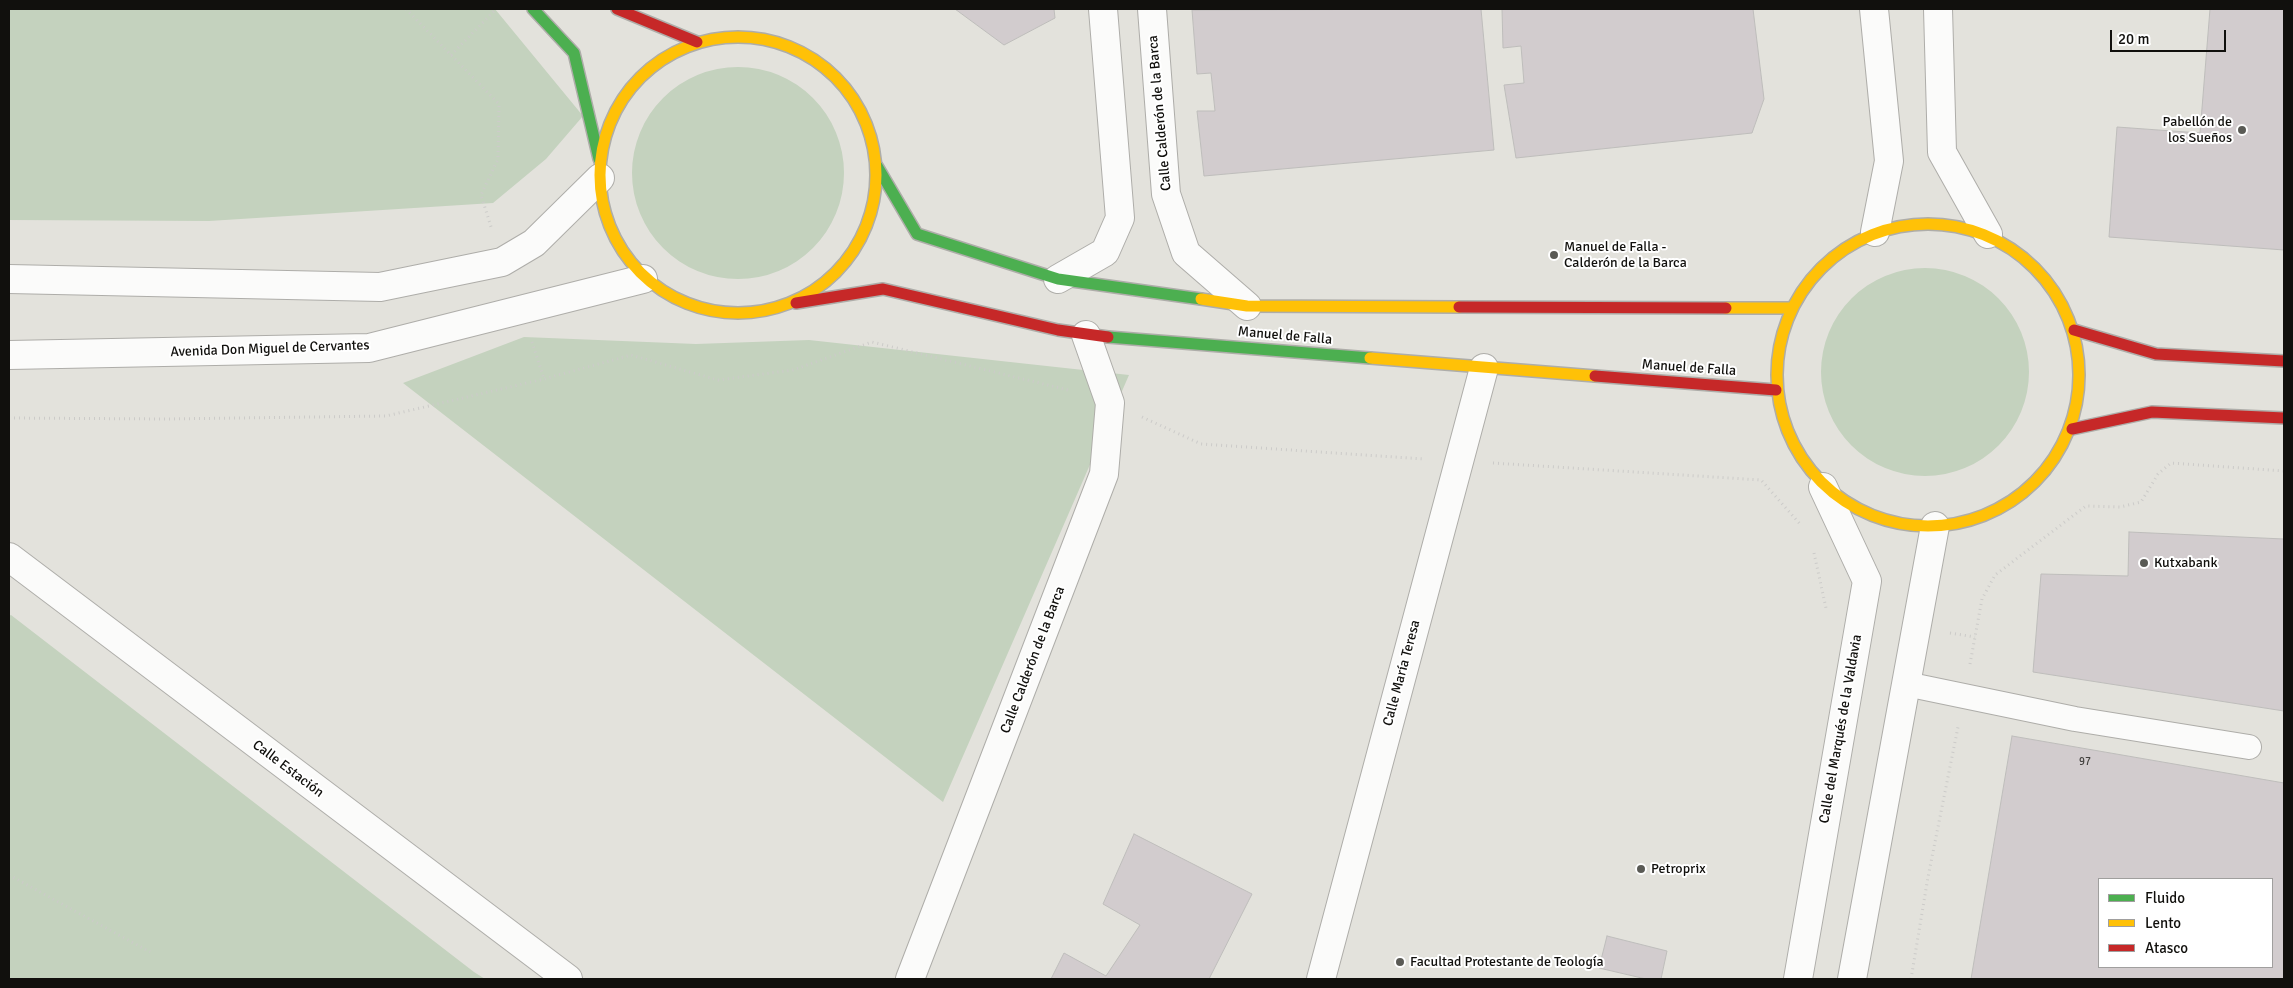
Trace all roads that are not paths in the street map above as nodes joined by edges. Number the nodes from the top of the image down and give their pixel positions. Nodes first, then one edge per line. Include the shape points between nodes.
1 (533, 9) edge
2 (617, 9) edge
3 (1103, 9) edge
4 (1152, 9) edge
5 (1874, 9) edge
6 (1938, 9) edge
7 (697, 42) junction
8 (877, 166) junction
9 (599, 169) junction
10 (1875, 232) junction
11 (1988, 234) junction
12 (9, 279) edge
13 (643, 279) junction
14 (1058, 279) junction
15 (796, 302) junction
16 (1247, 306) junction
17 (1791, 308) junction
18 (2074, 330) junction
19 (1086, 335) junction
20 (9, 355) edge
21 (2284, 361) edge
22 (1484, 368) junction
23 (1776, 390) junction
24 (2284, 418) edge
25 (2072, 429) junction
26 (1823, 487) junction
27 (1935, 526) junction
28 (13, 563) edge
29 (1906, 684) junction
30 (2249, 747) dead end
31 (568, 979) edge
32 (910, 979) edge
33 (1321, 979) edge
34 (1798, 979) edge
35 (1852, 979) edge

1 - 9 main road via 574,53
2 - 7 main road
3 - 14 street via 1120,218 1105,252
4 - 16 street, Calle Calderón de la Barca via 1166,194 1186,253
5 - 10 street via 1889,161
6 - 11 street via 1942,152
7 - 8 main road via 732,35 781,42 811,57 847,89 865,119
7 - 9 main road via 654,64 626,92
8 - 14 main road, Manuel de Falla via 917,234
8 - 15 main road via 875,196 860,242 837,274
9 - 12 street via 534,244 502,262 380,287
9 - 13 main road via 604,217 626,260
10 - 11 main road via 1936,222
10 - 17 main road via 1829,259
11 - 18 main road via 2049,282
13 - 15 main road via 704,312 752,315
13 - 20 street, Avenida Don Miguel de Cervantes via 369,348
14 - 16 main road, Manuel de Falla
15 - 19 main road, Manuel de Falla via 883,289
16 - 17 main road, Manuel de Falla
17 - 23 main road via 1776,360
18 - 21 main road via 2156,354
18 - 25 main road via 2081,377
19 - 22 main road, Manuel de Falla
19 - 32 street, Calle Calderón de la Barca via 1110,403 1104,474
22 - 23 main road, Manuel de Falla
22 - 33 street, Calle María Teresa
23 - 26 main road via 1790,441
24 - 25 main road via 2152,412
25 - 27 main road via 2049,469 2010,505
26 - 27 main road via 1868,516
26 - 34 street, Calle del Marqués de la Valdavia via 1867,580
27 - 29 street
28 - 31 street, Calle Estación
29 - 30 lane via 2075,719
29 - 35 street

